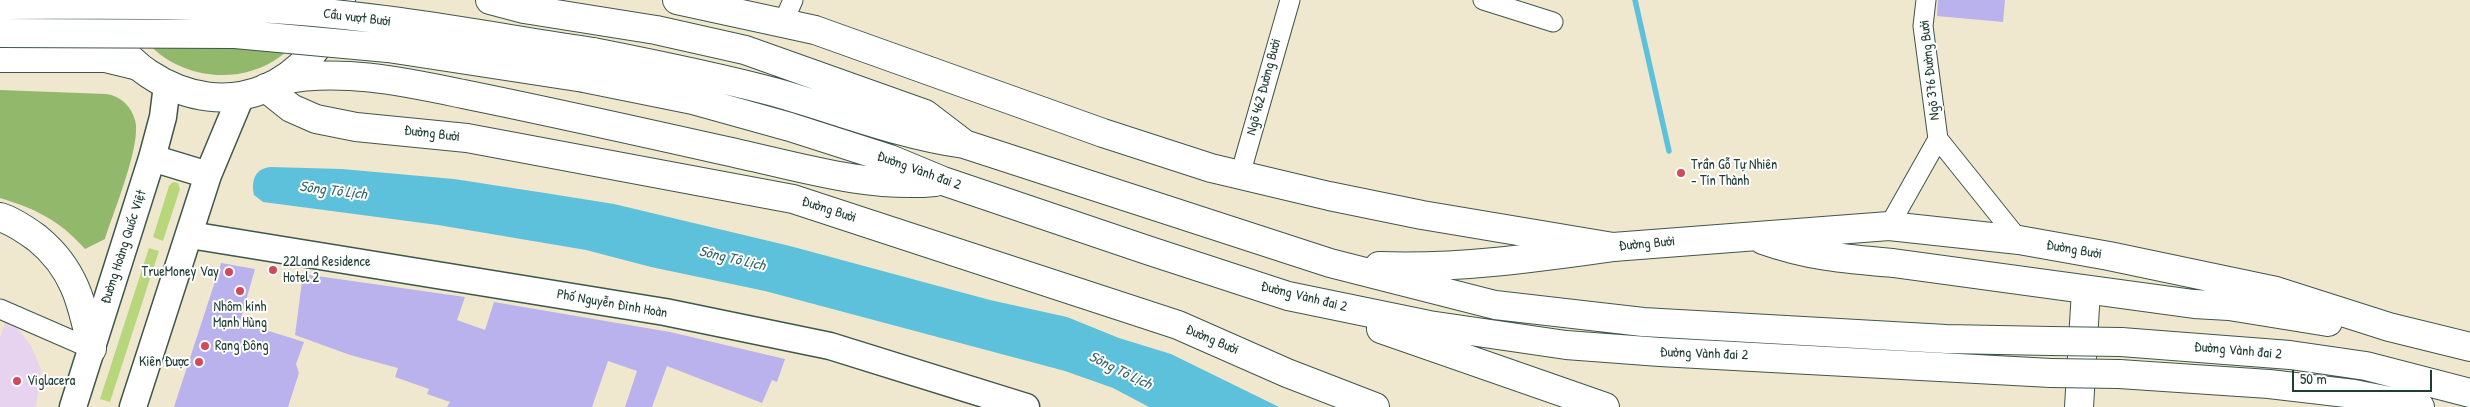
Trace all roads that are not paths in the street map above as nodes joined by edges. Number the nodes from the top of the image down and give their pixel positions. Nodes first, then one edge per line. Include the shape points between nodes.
1 (3, 0) edge
2 (99, 0) edge
3 (342, 0) edge
4 (490, 0) edge
5 (677, 0) edge
6 (1290, 0) edge
7 (1483, 0) edge
8 (1926, 0) edge
9 (0, 5) edge
10 (788, 12) edge
11 (1554, 22) dead end
12 (0, 34) edge
13 (593, 52) joint
14 (0, 58) edge
15 (138, 66) junction
16 (584, 78) joint
17 (167, 85) junction
18 (263, 88) junction
19 (1938, 139) junction
20 (964, 144) junction
21 (152, 158) junction
22 (208, 174) junction
23 (1240, 175) junction
24 (943, 181) junction
25 (0, 218) edge
26 (1889, 226) junction
27 (190, 235) junction
28 (1751, 236) junction
29 (2019, 240) junction
30 (1613, 247) junction
31 (1330, 263) junction
32 (2086, 290) junction
33 (1288, 296) junction
34 (0, 309) edge
35 (2389, 328) junction
36 (2470, 347) edge
37 (92, 349) junction
38 (2470, 393) edge
39 (73, 407) edge
40 (133, 407) edge
41 (1026, 407) edge
42 (1375, 407) edge
43 (1605, 407) edge
44 (2079, 407) edge
45 (2420, 407) edge

1 - 12 main road via 5,30
2 - 15 main road via 115,41
3 - 18 main road via 334,23 304,65
4 - 20 main road via 524,9 656,30 745,50 925,114
5 - 10 main road, Đường Bưởi
6 - 23 street, Ngõ 462 Đường Bưởi
7 - 11 street
8 - 19 street, Ngõ 376 Đường Bưởi via 1923,26
9 - 13 main road, Cầu vượt Bưởi, bridge via 182,5 291,10
10 - 23 main road, Đường Bưởi via 816,30 1103,133
12 - 16 main road, Cầu vượt Bưởi, bridge via 235,34 388,48
13 - 20 main road, Đường Vành đai 2 via 715,77 930,139
14 - 15 main road via 105,58
15 - 17 main road
16 - 24 main road, Đường Vành đai 2 via 746,114 890,159
17 - 18 main road via 193,95 223,97
17 - 21 main road, Đường Hoàng Quốc Việt via 163,117
18 - 22 main road
18 - 24 main road via 301,76 359,77 421,85 840,176 909,184
18 - 42 main road, Đường Bưởi via 291,108 316,119 356,127 467,138 793,198 1178,325
19 - 26 street, Ngõ 376 Đường Bưởi
19 - 29 street, Ngõ 376 Đường Bưởi
20 - 31 main road, Đường Vành đai 2
21 - 22 main road
21 - 37 main road, Đường Hoàng Quốc Việt
22 - 27 main road
23 - 30 main road, Đường Bưởi via 1413,213
24 - 33 main road, Đường Vành đai 2
25 - 37 main road via 29,232 67,269 84,313
26 - 28 main road, Đường Bưởi
26 - 29 main road, Đường Bưởi
27 - 40 main road
27 - 41 main road, Phố Nguyễn Đình Hoàn via 665,312 830,346
28 - 30 main road, Đường Bưởi
28 - 32 main road, Đường Bưởi via 1796,251
29 - 35 main road, Đường Bưởi via 2276,291
30 - 31 main road via 1510,262 1452,266
31 - 38 main road, Đường Vành đai 2, bridge via 1495,305 1643,322 1946,339 2121,342 2290,355 2366,366
32 - 35 main road, Đường Bưởi
32 - 44 main road
33 - 43 main road
33 - 45 main road, Đường Vành đai 2, bridge via 1429,326 1566,345 2268,384 2354,394
34 - 37 street
35 - 36 main road, Đường Bưởi
37 - 39 main road, Đường Hoàng Quốc Việt

